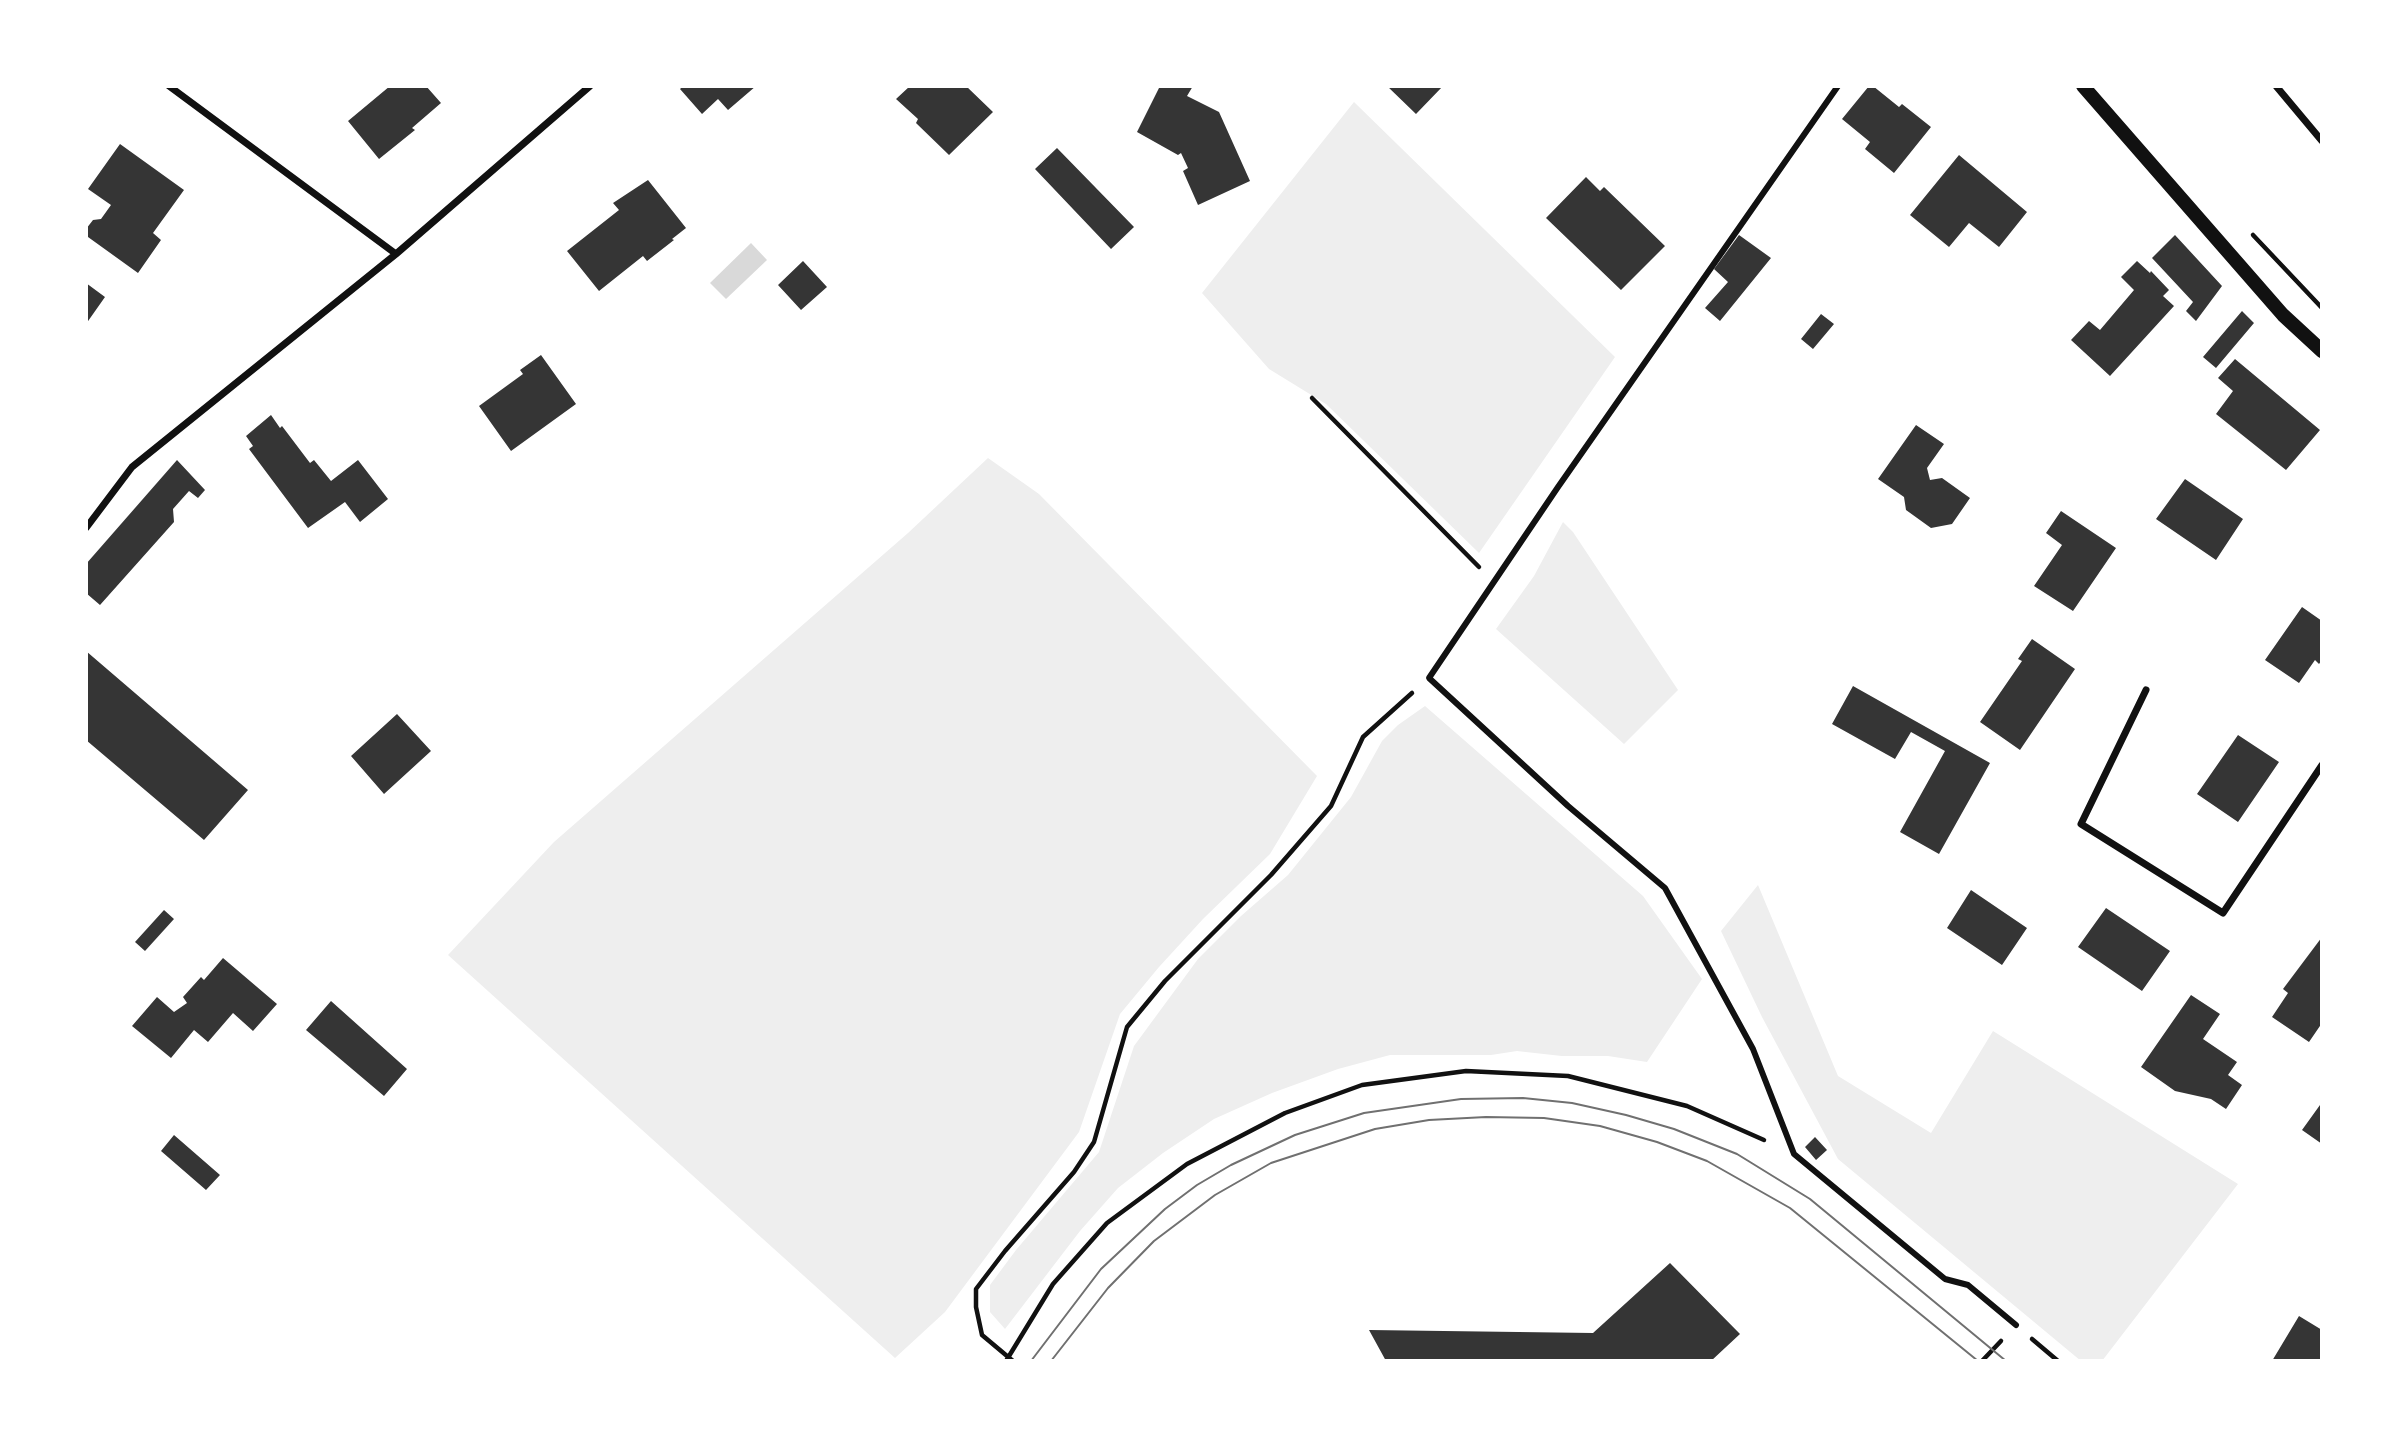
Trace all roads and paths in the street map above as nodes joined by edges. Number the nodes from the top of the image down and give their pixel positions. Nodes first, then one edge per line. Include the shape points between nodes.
1 (169, 86) edge
2 (590, 86) edge
3 (1838, 86) edge
4 (2083, 86) edge
5 (2276, 86) edge
6 (2322, 141) edge
7 (396, 254) junction
8 (2322, 351) edge
9 (1312, 398) dead end
10 (86, 528) edge
11 (1494, 582) junction
12 (1429, 678) junction
13 (2146, 690) dead end
14 (2322, 765) edge
15 (1794, 1154) junction
16 (2016, 1325) joint
17 (1009, 1360) edge
18 (2058, 1361) edge

1 - 7 street
2 - 7 street
3 - 11 street
4 - 8 main road via 2283,315
5 - 6 street
7 - 10 street via 132,467
9 - 11 path
11 - 12 street
12 - 15 street via 1567,806 1665,888 1753,1049
12 - 17 path via 1363,737 1331,806 1271,875 1165,981 1128,1027 1094,1142 976,1289 982,1335
13 - 14 street via 2081,824 2223,914
15 - 16 street via 1945,1279 1968,1285
15 - 17 path via 1688,1106 1568,1076 1466,1070 1362,1085 1284,1114 1187,1164 1107,1223 1053,1284
16 - 18 path

